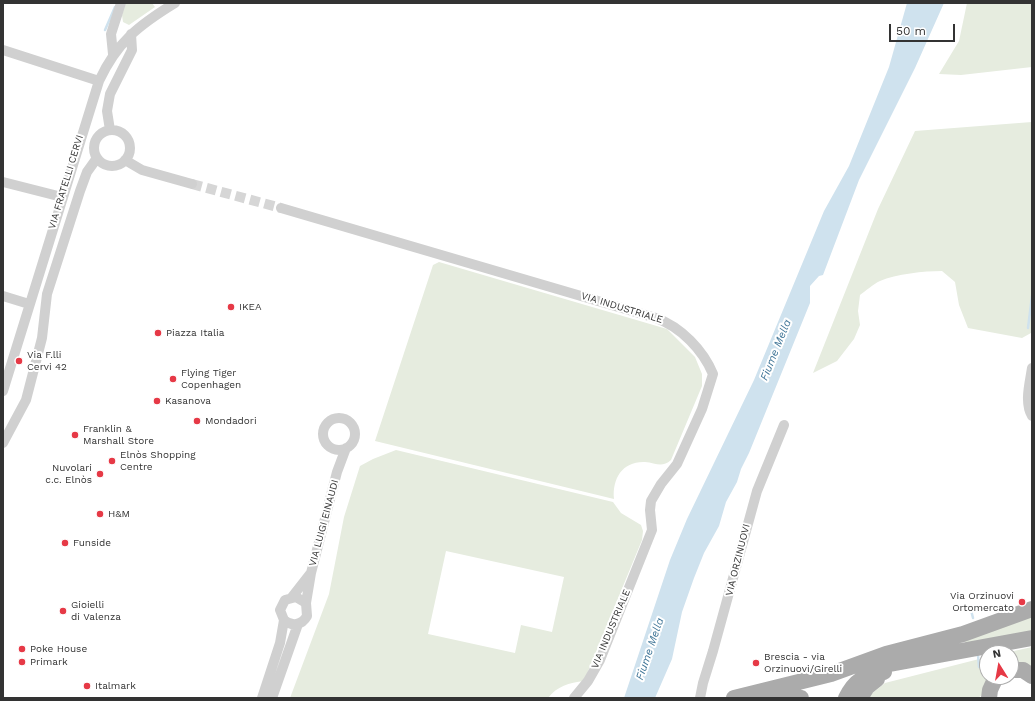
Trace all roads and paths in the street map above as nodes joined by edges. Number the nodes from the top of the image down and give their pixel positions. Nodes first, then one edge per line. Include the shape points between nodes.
1 (121, 3) edge
2 (175, 3) edge
3 (131, 34) junction
4 (3, 50) edge
5 (113, 54) junction
6 (98, 80) junction
7 (110, 130) junction
8 (97, 158) junction
9 (125, 160) junction
10 (3, 182) edge
11 (192, 184) tunnel mouth
12 (62, 197) junction
13 (281, 208) tunnel mouth
14 (3, 296) edge
15 (3, 302) edge
16 (28, 308) junction
17 (1032, 374) edge
18 (3, 391) edge
19 (1032, 416) edge
20 (784, 425) dead end
21 (3, 443) edge
22 (330, 447) junction
23 (346, 448) junction
24 (337, 472) junction
25 (311, 573) junction
26 (292, 597) junction
27 (306, 603) junction
28 (1032, 608) edge
29 (284, 620) junction
30 (298, 624) junction
31 (1032, 638) edge
32 (914, 660) junction
33 (1019, 670) edge
34 (831, 674) junction
35 (1032, 676) edge
36 (992, 685) edge
37 (763, 692) junction
38 (262, 698) edge
39 (272, 698) edge
40 (574, 698) edge
41 (700, 698) edge
42 (734, 698) edge
43 (801, 698) edge
44 (846, 698) edge
45 (860, 698) edge
46 (989, 698) edge

1 - 5 street via 111,34
2 - 3 street, VIA FRATELLI CERVI
3 - 5 street, VIA FRATELLI CERVI
3 - 7 street via 132,50 110,94 107,111
4 - 6 street
5 - 6 street, VIA FRATELLI CERVI
6 - 12 street, VIA FRATELLI CERVI
7 - 8 street via 99,135 96,140 94,152
7 - 9 street via 120,132 128,139 130,150
8 - 9 street via 111,166
8 - 21 street via 87,172 80,191 47,294 42,338 26,400
9 - 11 street via 142,170
10 - 12 street
12 - 16 street, VIA FRATELLI CERVI
13 - 40 street, VIA INDUSTRIALE via 668,322 698,348 707,360 713,374 702,409 677,464 660,484 651,501 652,530 600,660
14 - 16 street
15 - 16 street
16 - 18 street, VIA FRATELLI CERVI
17 - 19 street via 1028,403
20 - 41 street, VIA ORZINUOVI via 757,491
22 - 23 street via 338,450
22 - 23 street via 324,440 324,431 329,422 338,418 348,421 354,432 352,443
22 - 24 street, VIA LUIGI EINAUDI
23 - 24 street, VIA LUIGI EINAUDI
24 - 25 street, VIA LUIGI EINAUDI
25 - 26 street, VIA LUIGI EINAUDI
25 - 27 street, VIA LUIGI EINAUDI
26 - 27 street via 300,598
26 - 29 street, VIA LUIGI EINAUDI via 285,600 281,606 280,614
27 - 30 street, VIA LUIGI EINAUDI via 307,616
28 - 34 main road via 963,634 886,654
29 - 30 street via 290,624
29 - 38 street, VIA LUIGI EINAUDI
30 - 39 street, VIA LUIGI EINAUDI
31 - 32 main road
32 - 34 main road
32 - 44 main road via 898,668 864,677 857,681
32 - 45 main road via 898,672 874,681
33 - 35 main road
34 - 37 main road
36 - 46 main road
37 - 42 main road
37 - 43 main road

